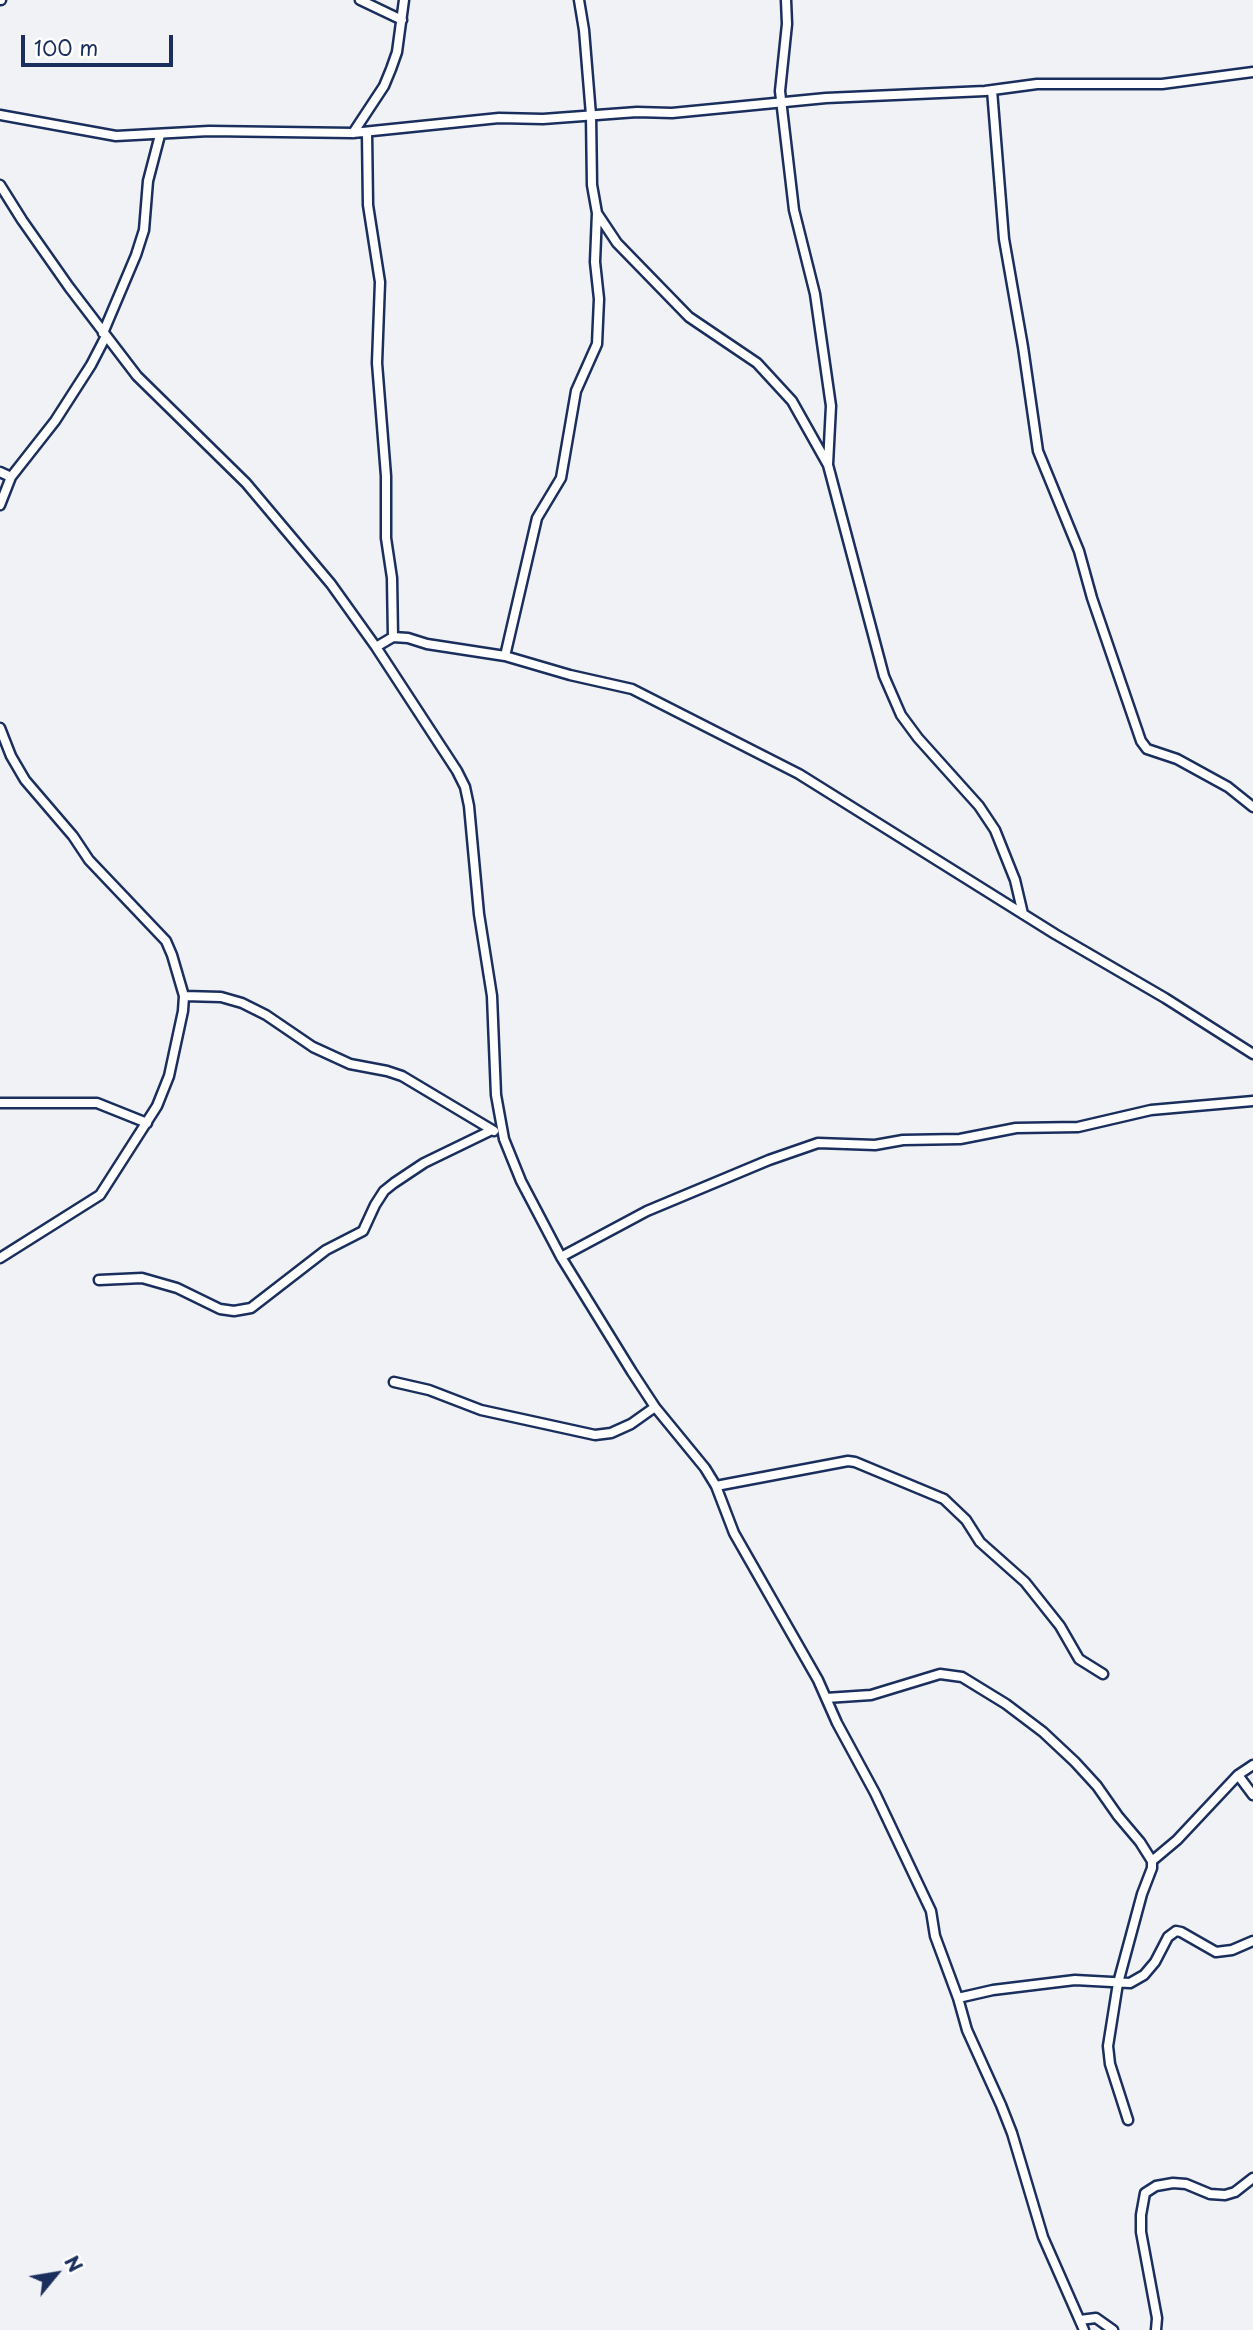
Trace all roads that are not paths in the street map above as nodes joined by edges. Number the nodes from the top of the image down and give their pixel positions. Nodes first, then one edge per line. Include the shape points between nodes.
1 (360, 0) edge
2 (404, 0) edge
3 (579, 0) edge
4 (786, 0) edge
5 (402, 20) junction
6 (1253, 72) edge
7 (992, 90) junction
8 (782, 103) junction
9 (0, 115) edge
10 (591, 115) junction
11 (353, 133) junction
12 (367, 133) junction
13 (160, 135) junction
14 (0, 185) edge
15 (597, 213) junction
16 (104, 335) junction
17 (828, 465) junction
18 (0, 472) edge
19 (11, 477) junction
20 (0, 505) edge
21 (393, 637) junction
22 (376, 647) junction
23 (505, 656) junction
24 (0, 728) edge
25 (1253, 807) edge
26 (1023, 914) junction
27 (184, 996) junction
28 (1253, 1054) edge
29 (1253, 1101) edge
30 (0, 1102) edge
31 (147, 1123) junction
32 (492, 1130) junction
33 (504, 1139) junction
34 (561, 1257) junction
35 (0, 1258) edge
36 (99, 1280) dead end
37 (394, 1382) dead end
38 (655, 1407) junction
39 (716, 1486) junction
40 (1103, 1674) dead end
41 (826, 1698) junction
42 (1253, 1765) edge
43 (1238, 1775) junction
44 (1253, 1795) edge
45 (1152, 1861) junction
46 (1253, 1941) edge
47 (1118, 1983) junction
48 (958, 1998) junction
49 (1128, 2120) dead end
50 (1253, 2178) edge
51 (1080, 2320) junction
52 (1084, 2330) edge
53 (1113, 2330) edge
54 (1156, 2330) edge

1 - 5 street
2 - 5 street
3 - 10 street
4 - 8 street
5 - 11 street via 397,52 384,86
6 - 7 street via 1162,84 1037,84
7 - 8 street
7 - 25 street via 1004,239 1038,451 1079,551 1141,741 1147,749 1177,759 1228,787
8 - 10 street
8 - 17 street via 794,210 815,294 831,406
9 - 13 street via 116,136
10 - 12 street via 499,118
10 - 15 street
11 - 12 street
11 - 13 street
12 - 21 street via 368,205 380,282 377,363
13 - 16 street via 148,181 144,230
14 - 16 street
15 - 17 street via 617,243 689,317 757,363 792,401
15 - 23 street via 597,344 576,391 561,478 537,518
16 - 19 street via 91,365 55,421
16 - 22 street via 136,376 246,483 331,584
17 - 26 street via 901,715 995,830
18 - 19 street
19 - 20 street
21 - 22 street
21 - 23 street
22 - 33 street via 465,788 492,996 496,1095
23 - 26 street via 632,689 799,774
24 - 27 street via 25,780 89,860 166,941
26 - 28 street
27 - 31 street via 169,1076
27 - 32 street via 242,1003 321,1051 350,1064 402,1076
29 - 34 street via 1151,1110 1078,1127 1016,1128 960,1139 875,1145 818,1143 648,1211
30 - 31 street via 97,1103
31 - 35 street via 100,1195
32 - 33 street
32 - 36 street via 394,1183 384,1191 363,1230 326,1250 251,1308 220,1309 177,1288 142,1279
33 - 34 street
34 - 38 street
37 - 38 street via 481,1410 595,1435 631,1424
38 - 39 street
39 - 40 street via 848,1461 944,1499 980,1542 1026,1582 1079,1659
39 - 41 street via 734,1532
41 - 45 street via 871,1695 948,1673 975,1684 1043,1732 1075,1762
41 - 48 street via 931,1911 935,1936
42 - 43 street
43 - 44 street
43 - 45 street
45 - 47 street
46 - 47 street via 1216,1952 1176,1931 1144,1975 1130,1983
47 - 48 street via 1075,1980
47 - 49 street via 1108,2046
48 - 51 street via 967,2030 1012,2133 1043,2237
50 - 54 street via 1225,2195 1173,2183 1145,2193 1141,2232
51 - 52 street
51 - 53 street via 1096,2318

